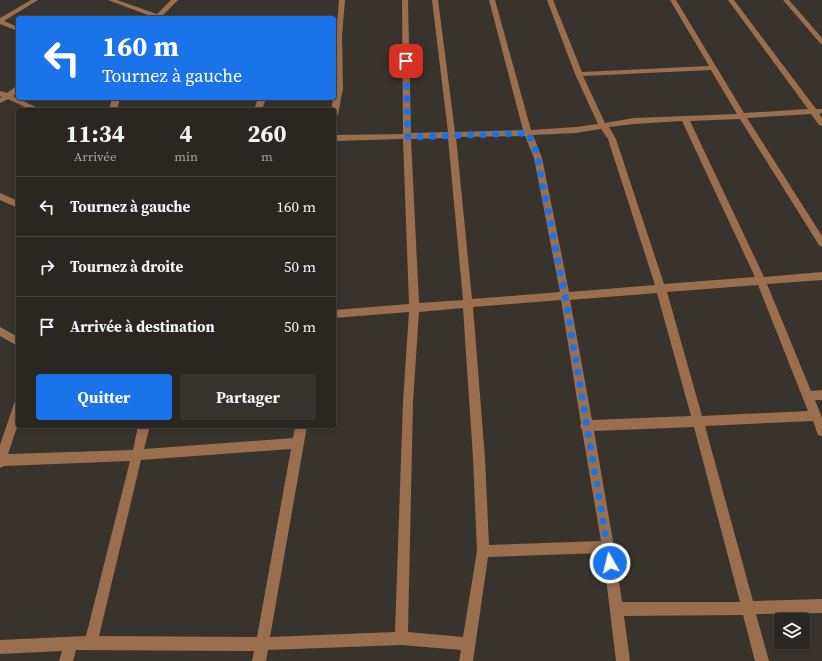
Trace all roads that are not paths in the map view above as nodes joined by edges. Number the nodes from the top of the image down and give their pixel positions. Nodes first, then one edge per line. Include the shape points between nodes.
1 (35, 0) edge
2 (111, 0) edge
3 (175, 0) edge
4 (342, 0) edge
5 (405, 0) edge
6 (435, 0) edge
7 (492, 0) edge
8 (550, 0) edge
9 (673, 0) edge
10 (731, 0) edge
11 (786, 0) edge
12 (153, 16) edge
13 (157, 16) edge
14 (0, 21) edge
15 (16, 28) edge
16 (337, 36) edge
17 (822, 42) edge
18 (713, 68) junction
19 (579, 74) junction
20 (16, 90) edge
21 (4, 95) edge
22 (0, 101) edge
23 (33, 108) edge
24 (335, 108) edge
25 (818, 111) edge
26 (742, 116) junction
27 (686, 118) junction
28 (822, 123) edge
29 (602, 125) junction
30 (528, 133) junction
31 (452, 136) junction
32 (408, 137) junction
33 (336, 138) edge
34 (0, 197) edge
35 (16, 204) edge
36 (822, 243) edge
37 (822, 276) edge
38 (761, 281) junction
39 (660, 289) junction
40 (565, 296) junction
41 (468, 304) junction
42 (414, 308) junction
43 (336, 314) edge
44 (0, 331) edge
45 (16, 341) edge
46 (822, 395) edge
47 (808, 396) junction
48 (16, 413) edge
49 (816, 416) junction
50 (698, 421) junction
51 (586, 426) junction
52 (144, 428) edge
53 (300, 428) edge
54 (822, 431) edge
55 (298, 443) junction
56 (137, 455) junction
57 (0, 461) edge
58 (608, 547) junction
59 (483, 551) junction
60 (822, 606) edge
61 (749, 608) junction
62 (616, 609) junction
63 (401, 638) junction
64 (91, 643) junction
65 (71, 644) junction
66 (261, 644) junction
67 (468, 644) junction
68 (0, 647) edge
69 (66, 661) edge
70 (259, 661) edge
71 (466, 661) edge
72 (623, 661) edge
73 (762, 661) edge

1 - 14 street
2 - 12 street
3 - 13 street
4 - 16 street
5 - 32 street
6 - 31 street
7 - 30 street
8 - 19 street
9 - 18 street
10 - 25 street
11 - 17 street
14 - 15 street
16 - 24 street via 339,88
18 - 19 street
18 - 26 street
19 - 29 street
20 - 21 street
21 - 22 street
21 - 23 street
25 - 26 street
25 - 28 street
26 - 27 street
26 - 36 street
27 - 29 street
27 - 38 street
29 - 30 street via 576,130
29 - 39 street via 612,140
30 - 31 street
30 - 40 street via 538,158
31 - 32 street
31 - 41 street
32 - 33 street
32 - 42 street
34 - 35 street
37 - 38 street
38 - 39 street
38 - 47 street
39 - 40 street
39 - 50 street
40 - 41 street
40 - 51 street
41 - 42 street
41 - 59 street
42 - 43 street
42 - 63 street via 408,402
44 - 45 street
46 - 47 street
47 - 49 street
48 - 57 street
49 - 50 street
49 - 54 street
50 - 51 street
50 - 61 street
51 - 58 street
52 - 56 street
53 - 55 street
55 - 56 street
55 - 66 street
56 - 57 street
56 - 64 street
58 - 59 street
58 - 62 street
59 - 67 street
60 - 61 street
61 - 62 street
61 - 73 street
62 - 72 street
63 - 66 street
63 - 67 street
64 - 65 street
64 - 66 street
65 - 68 street
65 - 69 street
66 - 70 street
67 - 71 street

